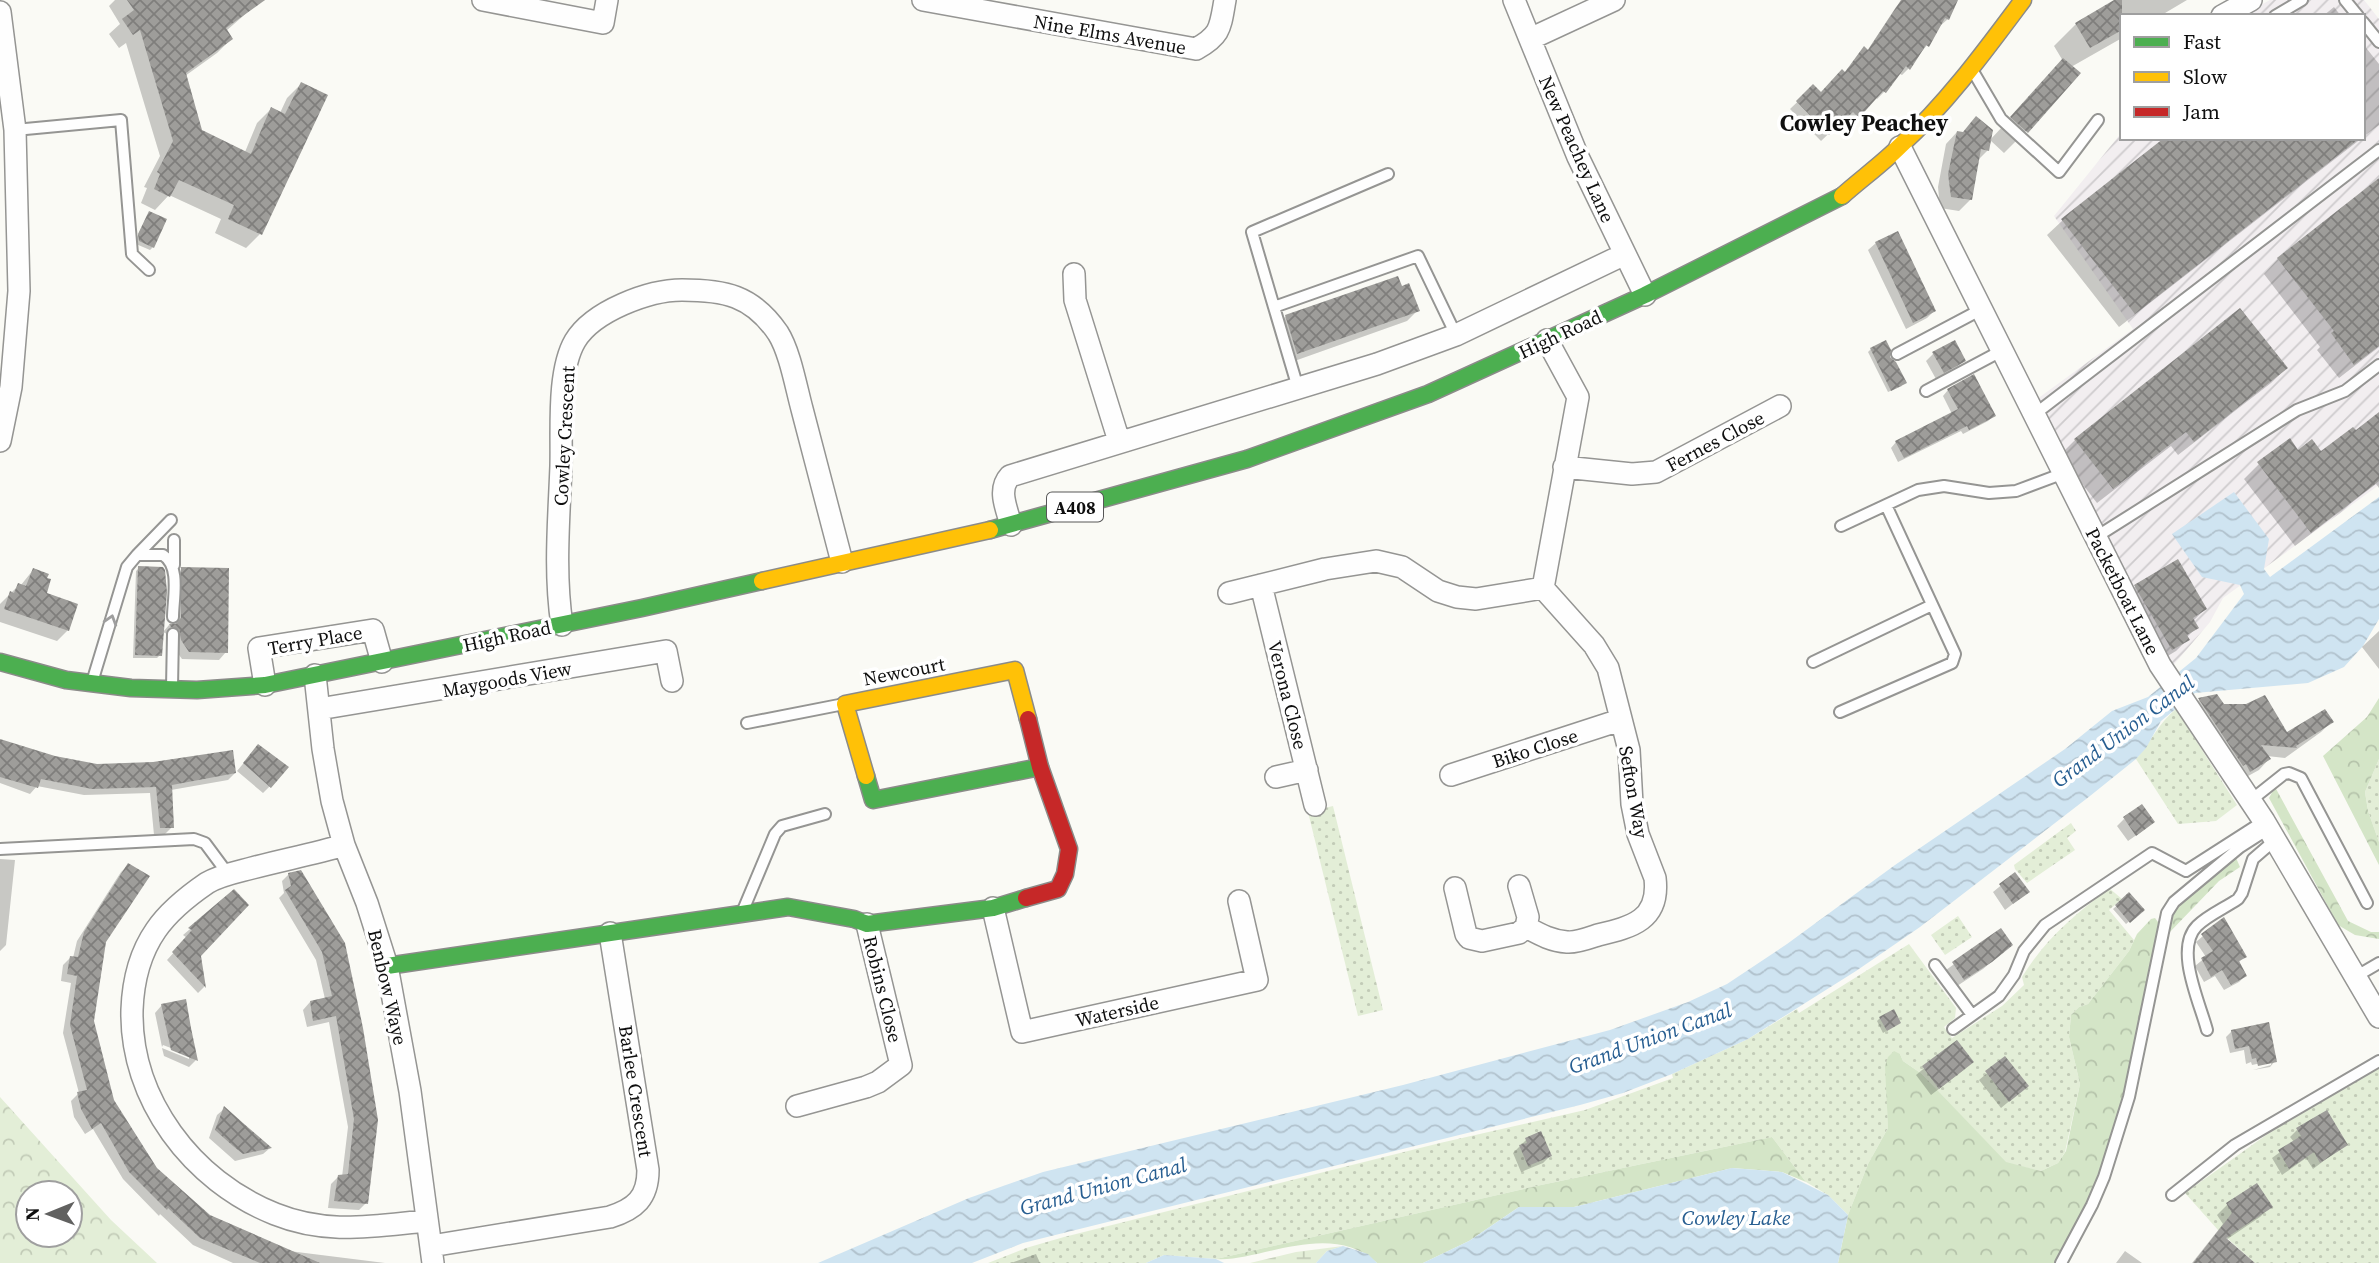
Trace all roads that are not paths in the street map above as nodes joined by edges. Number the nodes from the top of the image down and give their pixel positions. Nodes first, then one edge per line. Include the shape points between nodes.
1 (483, 0) edge
2 (607, 0) edge
3 (923, 0) edge
4 (1225, 0) edge
5 (1514, 0) edge
6 (1614, 0) edge
7 (2023, 0) edge
8 (2251, 0) edge
9 (2302, 0) edge
10 (2345, 0) edge
11 (0, 12) edge
12 (2225, 14) edge
13 (2278, 14) edge
14 (2356, 14) edge
15 (2365, 24) edge
16 (1530, 39) junction
17 (2379, 41) edge
18 (1971, 68) junction
19 (2098, 120) dead end
20 (15, 130) junction
21 (1900, 147) junction
22 (2379, 150) edge
23 (1388, 174) dead end
24 (1625, 254) junction
25 (149, 270) dead end
26 (1074, 274) dead end
27 (1645, 295) junction
28 (1274, 307) junction
29 (1982, 309) junction
30 (1456, 335) junction
31 (1547, 340) junction
32 (2003, 350) junction
33 (1897, 354) dead end
34 (2379, 365) edge
35 (1298, 388) junction
36 (1926, 391) dead end
37 (1780, 406) dead end
38 (2035, 414) junction
39 (0, 441) edge
40 (1119, 441) junction
41 (1564, 467) junction
42 (2064, 473) junction
43 (1886, 505) junction
44 (171, 520) dead end
45 (1011, 525) junction
46 (1841, 526) dead end
47 (2096, 537) junction
48 (174, 540) dead end
49 (136, 555) junction
50 (842, 562) junction
51 (174, 571) junction
52 (1261, 585) junction
53 (1543, 588) junction
54 (1229, 593) dead end
55 (1932, 605) junction
56 (173, 617) dead end
57 (562, 625) junction
58 (173, 634) dead end
59 (0, 662) edge
60 (382, 662) junction
61 (1813, 662) dead end
62 (316, 675) junction
63 (672, 681) dead end
64 (91, 685) junction
65 (265, 685) junction
66 (172, 692) junction
67 (845, 704) junction
68 (319, 709) junction
69 (1840, 712) dead end
70 (1620, 720) junction
71 (747, 723) dead end
72 (1040, 767) junction
73 (1307, 770) junction
74 (1451, 775) dead end
75 (1276, 777) dead end
76 (2250, 801) junction
77 (1315, 805) dead end
78 (825, 814) dead end
79 (2269, 830) junction
80 (344, 845) junction
81 (0, 849) edge
82 (228, 874) junction
83 (1520, 886) dead end
84 (1455, 888) dead end
85 (1238, 897) dead end
86 (2367, 903) dead end
87 (993, 908) junction
88 (742, 914) junction
89 (867, 924) junction
90 (610, 933) junction
91 (1535, 933) junction
92 (2379, 963) edge
93 (1935, 965) dead end
94 (387, 966) junction
95 (2355, 976) junction
96 (1972, 1015) junction
97 (2379, 1017) edge
98 (1953, 1029) dead end
99 (2207, 1030) dead end
100 (2379, 1061) edge
101 (797, 1106) dead end
102 (2172, 1195) dead end
103 (426, 1221) junction
104 (432, 1254) edge
105 (2062, 1263) edge

1 - 2 street via 603,23
3 - 4 street, Nine Elms Avenue via 1196,50 1213,39 1221,25
5 - 16 street, New Peachey Lane
6 - 16 street
7 - 18 main road, High Road / A408
8 - 12 street
9 - 13 lane
10 - 14 lane
11 - 20 street
15 - 17 lane
16 - 24 street, New Peachey Lane via 1578,157
18 - 19 lane via 2001,119 2059,172
18 - 21 main road, High Road / A408
20 - 25 lane via 121,120 132,254
20 - 39 street via 19,291 11,387
21 - 27 main road, High Road / A408 via 1838,199
21 - 29 street, Packetboat Lane
22 - 38 lane
23 - 28 lane via 1252,232
24 - 27 street, New Peachey Lane
24 - 30 street
26 - 40 street via 1075,300
27 - 31 main road, High Road / A408
28 - 30 lane via 1418,256
28 - 35 lane
29 - 32 street, Packetboat Lane
29 - 33 lane
30 - 35 street
31 - 41 street via 1578,397
31 - 45 main road, High Road / A408 via 1428,394 1247,459
32 - 36 lane
32 - 38 street, Packetboat Lane
34 - 47 lane via 2346,391 2297,410
35 - 40 street
37 - 41 street, Fernes Close via 1656,472
38 - 42 street, Packetboat Lane
40 - 45 street via 1010,476 1003,492
41 - 53 street
42 - 43 lane via 2016,491 1989,493 1944,486 1918,490
42 - 47 street, Packetboat Lane
43 - 46 lane
43 - 55 lane
44 - 49 lane
45 - 50 main road, High Road / A408
47 - 76 street, Packetboat Lane via 2160,665
48 - 51 lane
49 - 51 lane via 163,555
64 -> 49 lane via 113,595
50 - 57 main road, High Road / A408
50 - 57 street, Cowley Crescent via 779,335 757,309 719,291 672,290 647,295 622,304 586,327 569,358 563,398 557,592
51 - 56 lane
52 - 53 street via 1376,561 1402,567 1438,591 1457,597 1476,599
52 - 54 street
52 - 73 street, Verona Close
53 - 70 street, Sefton Way via 1594,645 1608,668
55 - 61 lane
55 - 69 lane via 1955,654 1952,663
57 - 60 main road, High Road / A408
58 - 66 lane
59 - 64 main road, High Road / A408
60 - 62 main road, High Road / A408
60 - 65 street, Terry Place via 373,630 259,648
62 - 65 main road, High Road / A408
62 - 68 street, Benbow Waye
63 - 68 street, Maygoods View via 666,651
64 - 66 main road, High Road / A408
65 - 66 main road, High Road / A408
67 - 71 lane
67 - 72 main road, Newcourt via 873,800
67 - 72 main road, Newcourt via 1015,670
68 - 80 street, Benbow Waye via 327,782
70 - 74 street, Biko Close
70 - 91 street, Sefton Way via 1629,750 1637,834 1655,878 1652,908 1630,928 1569,943
72 - 87 main road, Newcourt via 1069,849 1065,874 1058,889
73 - 75 street
73 - 77 street, Verona Close
76 - 79 street, Packetboat Lane
76 - 86 lane via 2284,774 2301,778
78 - 88 lane via 782,826 775,834
79 - 95 street, Packetboat Lane
79 - 96 lane via 2186,871 2152,853 2045,925 1999,996
79 - 99 lane via 2238,899 2199,924 2190,936 2188,962
79 - 105 lane via 2240,847 2167,913 2125,1110 2100,1186
80 - 82 street
80 - 94 street, Benbow Waye
81 - 82 lane via 194,839 205,843
82 - 103 street via 209,881 168,915 139,962 131,1031 137,1063 164,1123 213,1179 272,1213 325,1228
83 - 91 street
84 - 91 street via 1469,938
85 - 87 street, Waterside via 1261,979 1022,1032
87 - 89 main road, Newcourt
88 - 89 main road via 788,907
88 - 90 main road
89 - 101 street, Robins Close via 901,1065 866,1087
90 - 94 main road
90 - 104 street, Barlee Crescent via 649,1170 646,1188 632,1208 610,1217
92 - 95 lane
93 - 96 lane
94 - 103 street, Benbow Waye via 410,1091
95 - 97 street, Packetboat Lane
96 - 98 lane
100 - 102 lane via 2235,1145
103 - 104 street, Benbow Waye

